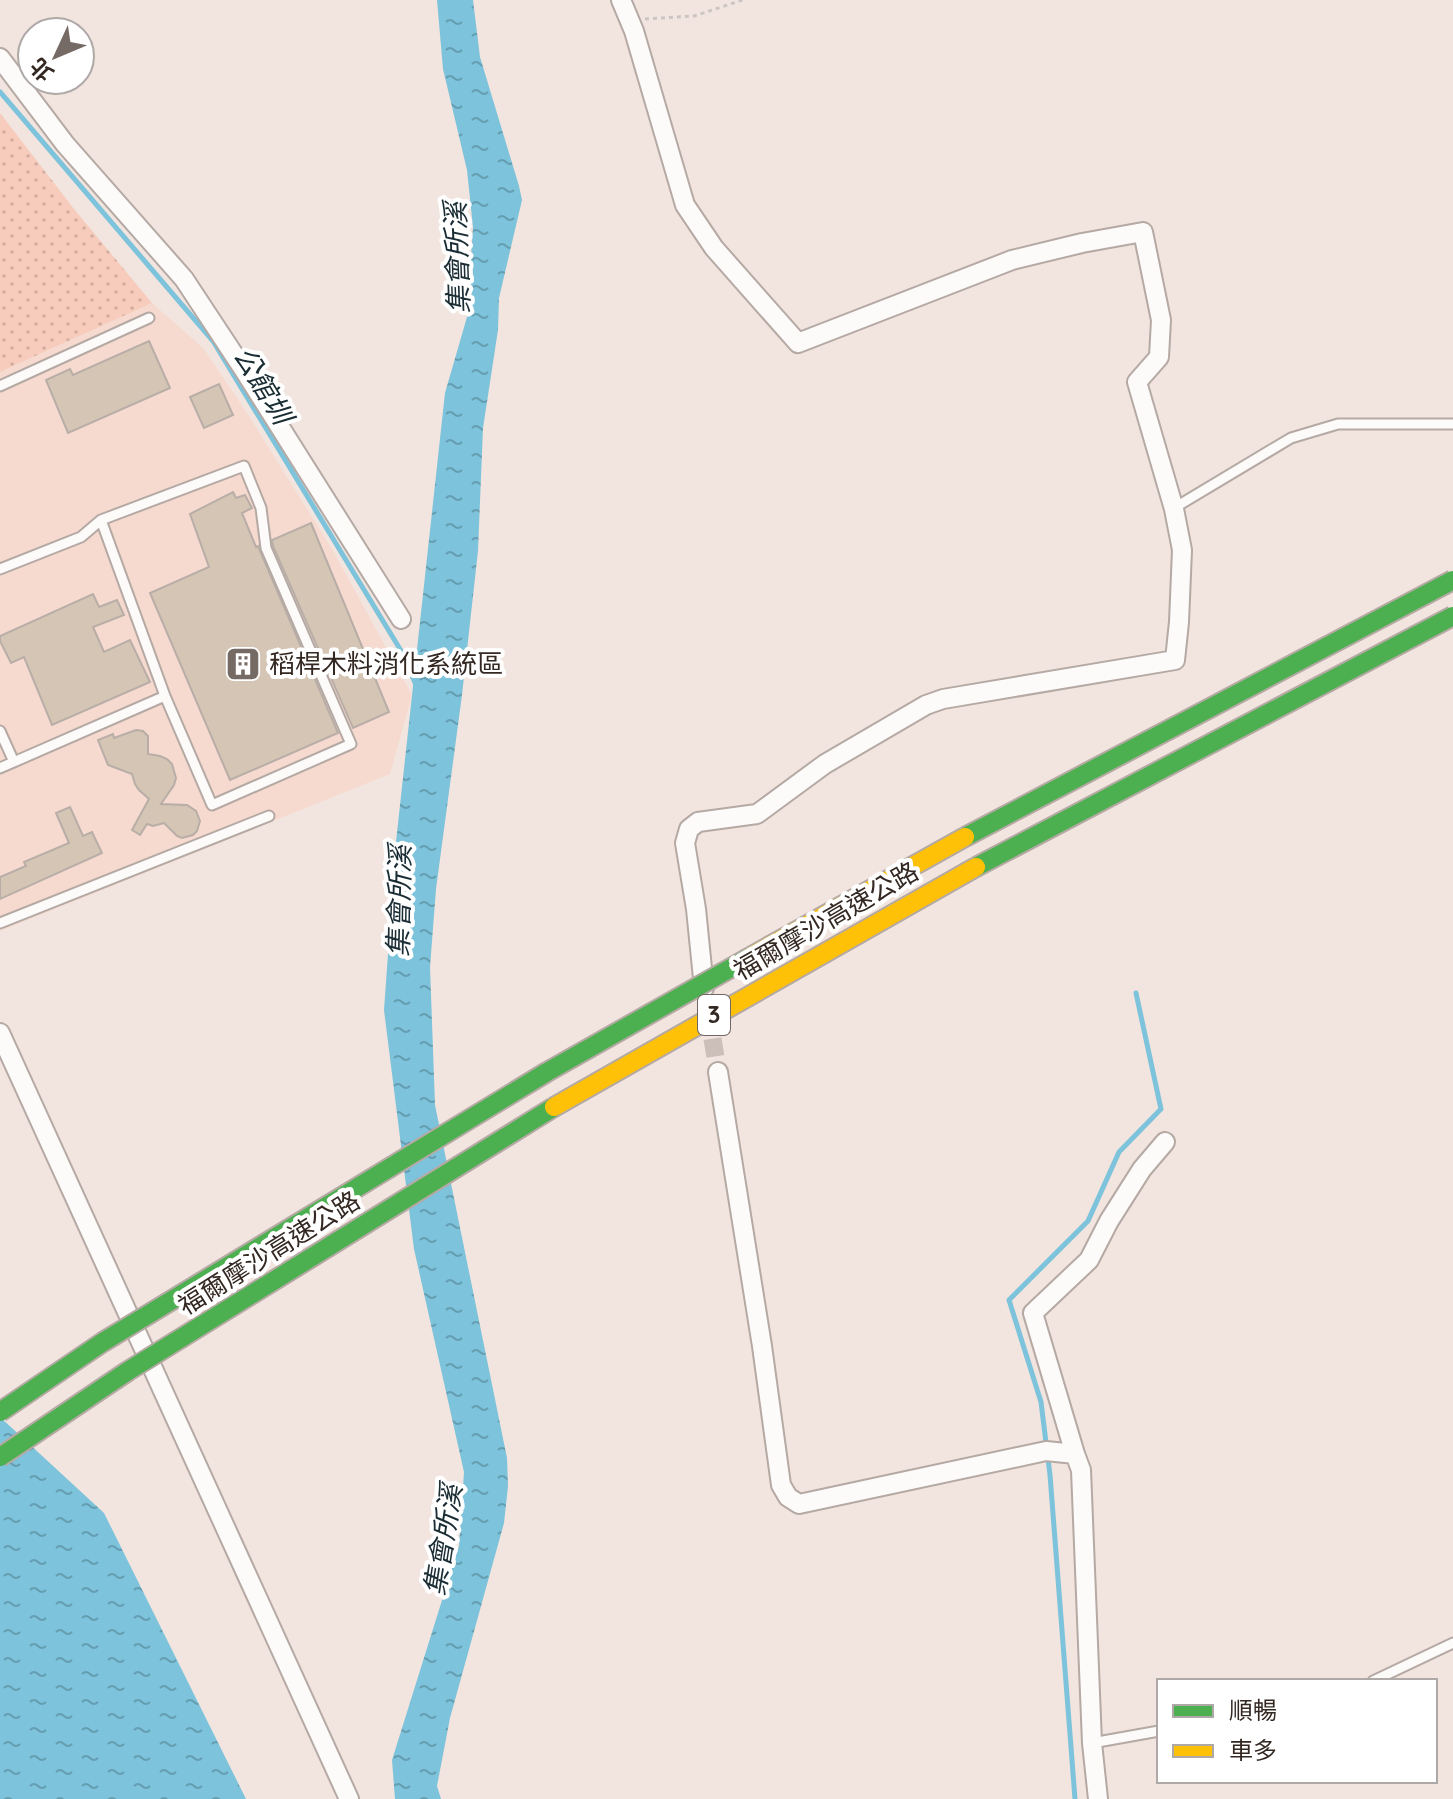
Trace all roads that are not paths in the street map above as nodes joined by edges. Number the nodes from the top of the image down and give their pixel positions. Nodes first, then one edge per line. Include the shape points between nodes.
1 (621, 0) edge
2 (0, 58) edge
3 (149, 318) dead end
4 (0, 386) edge
5 (1453, 424) edge
6 (1174, 509) junction
7 (101, 520) junction
8 (0, 569) edge
9 (1453, 580) edge
10 (1453, 616) edge
11 (401, 619) dead end
12 (165, 696) junction
13 (0, 731) edge
14 (14, 762) junction
15 (0, 768) edge
16 (269, 816) dead end
17 (0, 923) edge
18 (705, 989) tunnel mouth
19 (0, 1033) edge
20 (718, 1072) tunnel mouth
21 (1165, 1142) dead end
22 (0, 1412) edge
23 (1075, 1454) junction
24 (0, 1457) edge
25 (1453, 1643) edge
26 (1377, 1679) edge
27 (1157, 1731) edge
28 (1092, 1743) junction
29 (349, 1799) edge
30 (1098, 1799) edge

1 - 6 street via 685,205 714,248 798,343 1012,260 1143,232 1161,320 1159,357 1137,382
2 - 11 street via 65,144 184,279
3 - 4 lane
5 - 6 lane via 1338,424 1291,438
6 - 18 street via 1182,550 1175,660 943,699 825,764 757,814 698,822 689,829 685,843
7 - 8 lane via 81,537
7 - 12 lane
7 - 12 lane via 244,466 261,508 266,548 351,744 212,805
9 - 22 highway, 福爾摩沙高速公路 / 3, bridge via 945,847 547,1072 103,1342
10 - 24 highway, 福爾摩沙高速公路 / 3, bridge via 955,878 561,1103 128,1371
12 - 14 lane
13 - 14 lane
14 - 15 lane
16 - 17 lane
19 - 29 street
20 - 23 street via 781,1485 788,1497 799,1504 1046,1451
21 - 23 street via 1142,1169 1089,1260 1033,1313
23 - 28 street via 1081,1470
25 - 26 lane
27 - 28 lane
28 - 30 street

